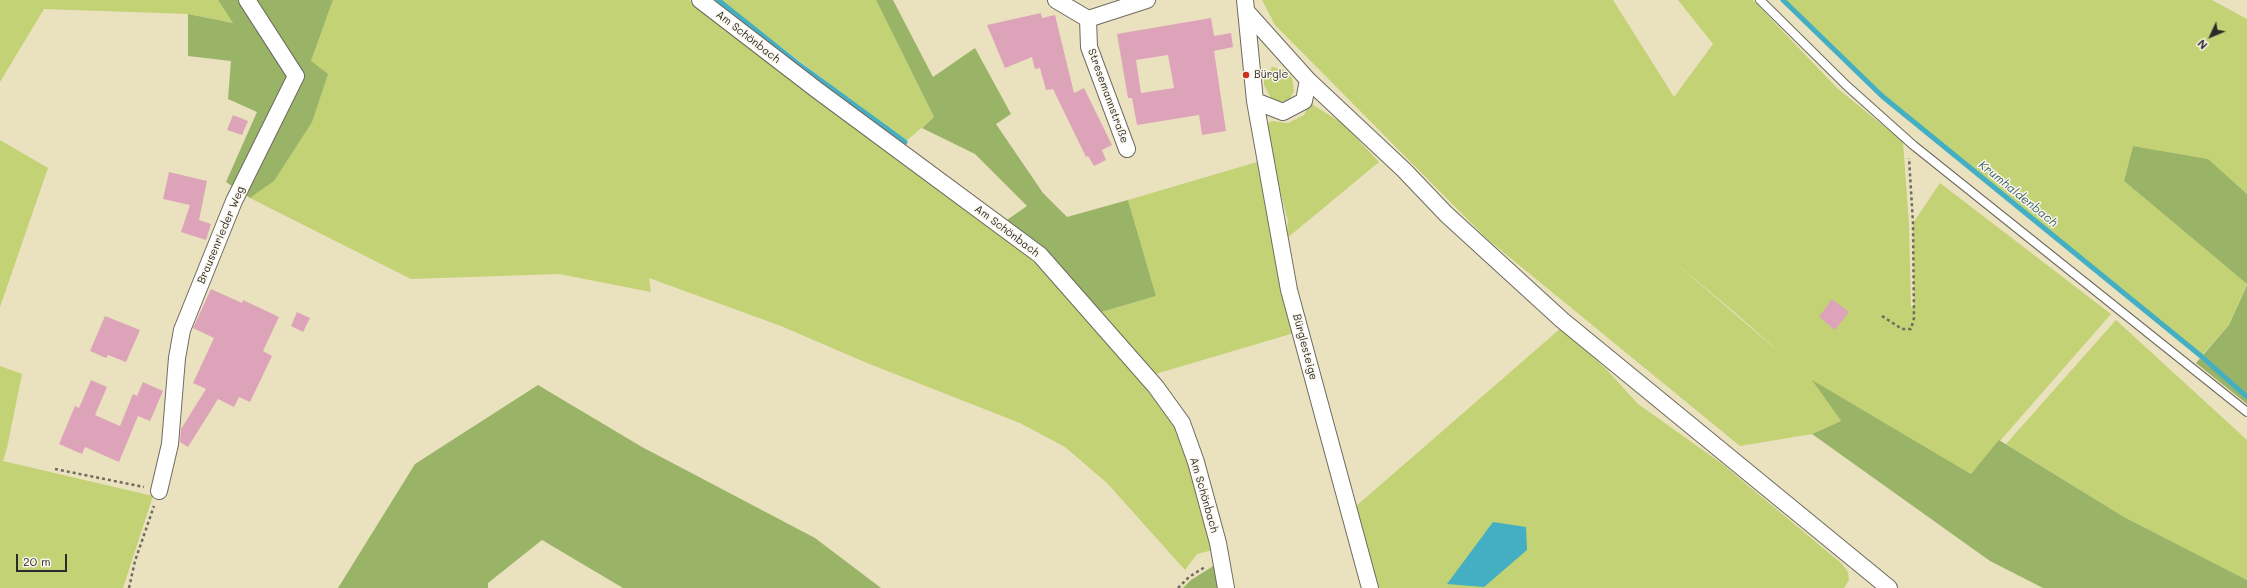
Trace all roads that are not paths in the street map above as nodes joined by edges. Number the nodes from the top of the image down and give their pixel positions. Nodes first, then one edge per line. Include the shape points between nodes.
1 (247, 0) edge
2 (700, 0) edge
3 (1056, 0) edge
4 (1147, 0) edge
5 (1760, 0) edge
6 (1243, 3) edge
7 (1088, 19) junction
8 (1308, 80) junction
9 (1255, 102) junction
10 (1127, 150) dead end
11 (2247, 412) edge
12 (160, 490) road end
13 (1226, 588) edge
14 (1370, 588) edge
15 (1889, 588) edge

1 - 12 street, Brausenrieder Weg via 296,76 234,201 182,330 177,358 170,444
2 - 13 street, Am Schönbach via 1040,256 1156,387 1182,423 1196,462 1221,557
3 - 7 street
4 - 7 street
5 - 11 lane via 1847,86 1908,140
6 - 8 street, Bürglesteige
6 - 9 street, Bürglesteige
7 - 10 street, Stresemannstraße via 1089,46
8 - 9 street via 1304,101 1282,112
8 - 15 street, Bürglesteige via 1404,170 1446,214 1562,320
9 - 14 street, Bürglesteige via 1289,290

